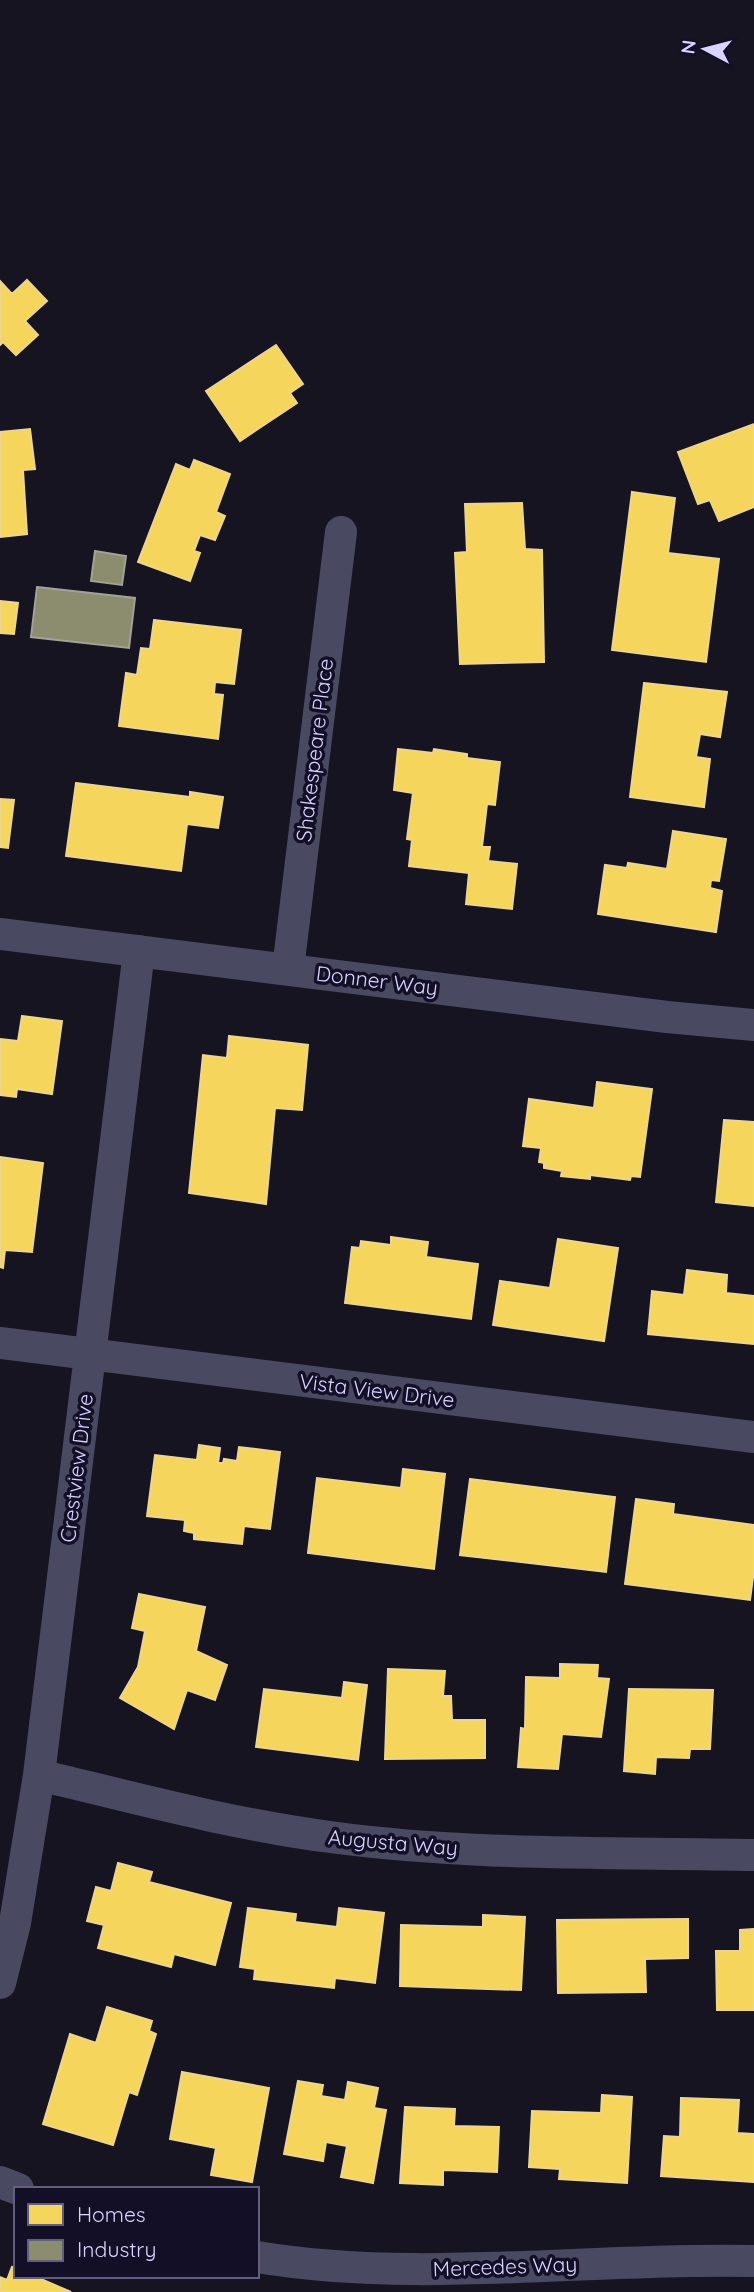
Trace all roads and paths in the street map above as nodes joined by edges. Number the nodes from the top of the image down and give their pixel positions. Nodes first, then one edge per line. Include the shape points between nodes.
1 (341, 532) dead end
2 (0, 934) edge
3 (139, 951) junction
4 (288, 969) junction
5 (754, 1025) edge
6 (0, 1343) edge
7 (90, 1354) junction
8 (754, 1437) edge
9 (39, 1775) junction
10 (754, 1855) edge
11 (0, 1983) edge
12 (259, 2257) edge
13 (754, 2261) edge

1 - 4 street, Shakespeare Place
2 - 3 street, Donner Way
3 - 4 street, Donner Way
3 - 7 street, Crestview Drive
4 - 5 street, Donner Way
6 - 7 street, Vista View Drive
7 - 8 street, Vista View Drive
7 - 9 street, Crestview Drive
9 - 10 street, Augusta Way via 193,1812 353,1840 481,1850
9 - 11 street, Crestview Drive via 21,1890
12 - 13 street, Mercedes Way via 391,2269

